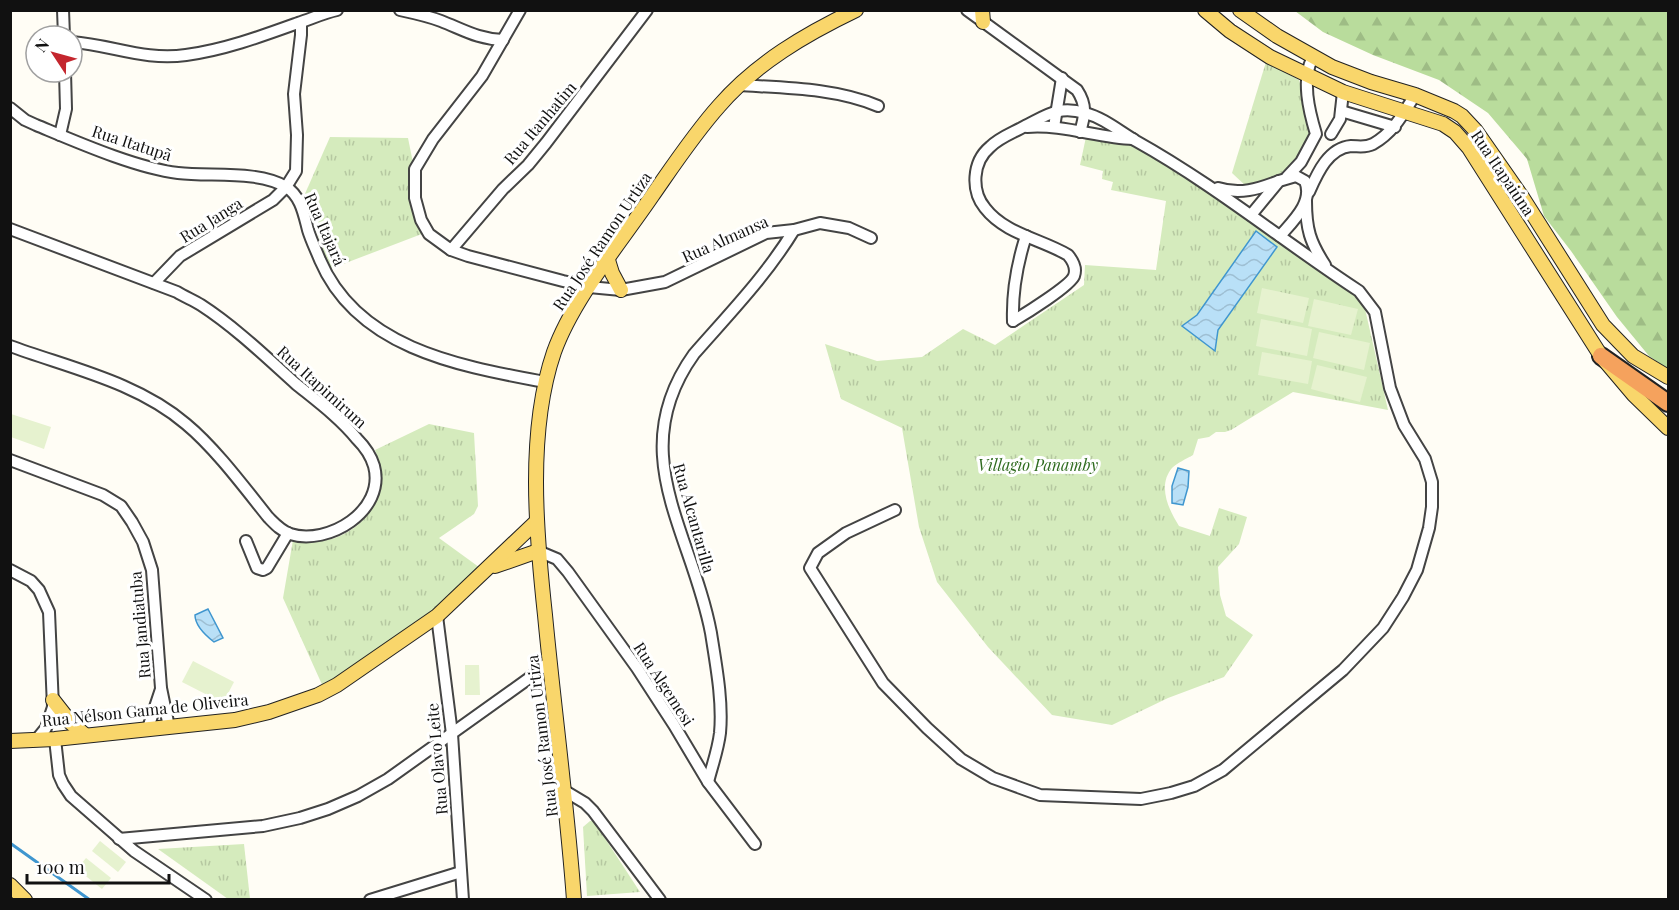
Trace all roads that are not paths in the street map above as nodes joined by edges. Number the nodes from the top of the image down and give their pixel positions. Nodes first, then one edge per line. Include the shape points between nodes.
1 (337, 10) edge
2 (400, 10) edge
3 (520, 10) edge
4 (647, 10) edge
5 (856, 10) edge
6 (967, 10) edge
7 (1205, 10) edge
8 (1240, 10) edge
9 (983, 16) edge
10 (300, 22) junction
11 (503, 40) junction
12 (84, 42) edge
13 (1313, 57) junction
14 (1307, 75) junction
15 (1062, 78) junction
16 (65, 84) edge
17 (739, 85) junction
18 (1343, 92) junction
19 (1415, 95) junction
20 (878, 106) dead end
21 (10, 108) edge
22 (1055, 110) junction
23 (1341, 111) junction
24 (1085, 113) junction
25 (1404, 113) junction
26 (1054, 127) junction
27 (1395, 127) junction
28 (1023, 128) junction
29 (1333, 130) junction
30 (1080, 132) junction
31 (1316, 134) junction
32 (60, 135) junction
33 (1134, 140) junction
34 (1344, 148) junction
35 (1301, 162) junction
36 (1317, 172) junction
37 (1283, 179) junction
38 (1208, 185) junction
39 (286, 187) junction
40 (1307, 197) junction
41 (1251, 215) junction
42 (10, 229) edge
43 (794, 230) junction
44 (1026, 236) junction
45 (1280, 236) junction
46 (871, 238) dead end
47 (451, 250) junction
48 (608, 260) junction
49 (1328, 271) junction
50 (154, 283) junction
51 (590, 287) junction
52 (621, 290) junction
53 (10, 346) edge
54 (1601, 356) junction
55 (1668, 377) edge
56 (545, 382) junction
57 (1668, 403) edge
58 (1668, 428) edge
59 (10, 460) edge
60 (895, 510) dead end
61 (537, 521) junction
62 (288, 533) junction
63 (246, 541) dead end
64 (538, 552) junction
65 (490, 567) junction
66 (10, 570) edge
67 (437, 616) junction
68 (549, 662) junction
69 (161, 688) junction
70 (53, 700) junction
71 (169, 727) junction
72 (148, 728) junction
73 (452, 734) junction
74 (85, 735) junction
75 (37, 739) junction
76 (55, 739) junction
77 (10, 741) edge
78 (708, 782) junction
79 (565, 791) junction
80 (119, 838) junction
81 (755, 844) dead end
82 (461, 872) junction
83 (10, 885) edge
84 (25, 900) edge
85 (206, 900) edge
86 (370, 900) edge
87 (463, 900) edge
88 (574, 900) edge
89 (660, 900) edge

1 - 10 street
2 - 11 street via 439,20 472,35
3 - 11 street
4 - 47 street, Rua Itanhatim via 546,143
5 - 17 main road, Rua José Ramon Urtiza via 817,28
6 - 9 street
7 - 14 main road, Rua Itapaiúna via 1230,32
8 - 13 main road, Rua Itapaiúna
9 - 15 street
10 - 12 street via 212,51 176,56 133,54
10 - 39 street, Rua Itajará via 302,35 294,94 296,171
11 - 47 street via 415,169 415,198 421,220 429,234
13 - 14 street
13 - 19 main road, Rua Itapaiúna via 1371,82
14 - 18 main road, Rua Itapaiúna
14 - 31 street
15 - 22 street
15 - 24 street via 1081,96
16 - 32 street via 66,109
17 - 20 street via 830,92
17 - 48 main road, Rua José Ramon Urtiza via 702,126
18 - 23 street
18 - 25 main road, Rua Itapaiúna
19 - 25 street
19 - 55 main road, Rua Itapaiúna via 1454,111 1476,131 1604,325 1633,356
21 - 32 street, Rua Itatupã via 25,120
22 - 24 street
22 - 26 street
22 - 28 street
23 - 27 street
23 - 29 street
24 - 30 street
24 - 33 street
25 - 27 street
25 - 54 main road, Rua Itapaiúna via 1443,124 1469,148
26 - 28 street
26 - 30 street
27 - 34 street via 1371,145
28 - 44 street via 988,148 976,171 975,183 985,208 997,220
29 - 31 street
29 - 34 street
30 - 33 street
31 - 35 street
32 - 39 street, Rua Itatupã via 114,156 177,173 250,177
33 - 38 street
34 - 36 street via 1329,157
35 - 36 street
35 - 37 street
36 - 40 street
37 - 38 street via 1257,190 1232,192
37 - 40 street via 1296,176 1305,181
37 - 41 street
38 - 41 street
39 - 50 street, Rua Janga via 273,200 180,256
39 - 56 street, Rua Itajará via 303,209 324,269 336,290 365,321 400,343 430,355
40 - 45 street
40 - 49 street via 1309,238
41 - 45 street
42 - 50 street, Rua Itapimirum
43 - 46 street, Rua Almansa via 827,223
43 - 52 street, Rua Almansa via 766,233 665,282
43 - 78 street, Rua Alcantarilla via 759,281 685,367 664,420 665,482 708,621 719,689 720,732
44 - 44 street via 1014,283 1014,321 1070,282 1075,269 1068,255
45 - 49 street
47 - 51 street, Rua Almansa
48 - 51 main road, Rua José Ramon Urtiza
48 - 52 main road
49 - 60 street via 1359,291 1376,312 1390,388 1432,482 1429,528 1416,570 1383,628 1343,670 1222,770 1194,786 1141,799 1040,795 993,778 962,759 927,728 883,683 810,568 818,553 846,533
50 - 62 street, Rua Itapimirum via 217,317 340,422 366,450 374,466 375,480 367,504 358,515 327,534
51 - 52 street, Rua Almansa
51 - 56 main road, Rua José Ramon Urtiza via 568,320
53 - 62 street via 125,387 185,422 279,529
54 - 57 highway
54 - 58 main road, Rua Itapaiúna
56 - 61 main road, Rua José Ramon Urtiza via 538,449
59 - 69 street, Rua Jandiatuba via 103,495 121,506 132,522 152,570
61 - 64 main road, Rua José Ramon Urtiza
61 - 65 main road, Rua Nélson Gama de Oliveira
62 - 63 street via 262,570 257,568
64 - 65 main road, Rua Nélson Gama de Oliveira
64 - 68 main road, Rua José Ramon Urtiza
64 - 78 street, Rua Algemesi via 558,559 568,572 643,678
65 - 67 main road, Rua Nélson Gama de Oliveira
66 - 70 street via 39,590 49,612
67 - 71 main road, Rua Nélson Gama de Oliveira via 318,695 235,720
67 - 73 street, Rua Olavo Leite
68 - 73 street
68 - 79 main road, Rua José Ramon Urtiza
69 - 71 street, Rua Jandiatuba
69 - 72 street, Rua Jandiatuba
70 - 74 main road
70 - 75 street via 49,721
71 - 72 main road, Rua Nélson Gama de Oliveira
72 - 74 main road, Rua Nélson Gama de Oliveira
73 - 80 street via 374,788 300,818 263,826
73 - 82 street, Rua Olavo Leite
74 - 76 main road, Rua Nélson Gama de Oliveira
75 - 76 main road, Rua Nélson Gama de Oliveira
75 - 77 main road, Rua Nélson Gama de Oliveira
76 - 80 street via 63,784 84,809
78 - 81 street, Rua Algemesi
79 - 88 main road, Rua José Ramon Urtiza
79 - 89 street via 594,812
80 - 85 street
82 - 86 street
82 - 87 street, Rua Olavo Leite
83 - 84 main road

